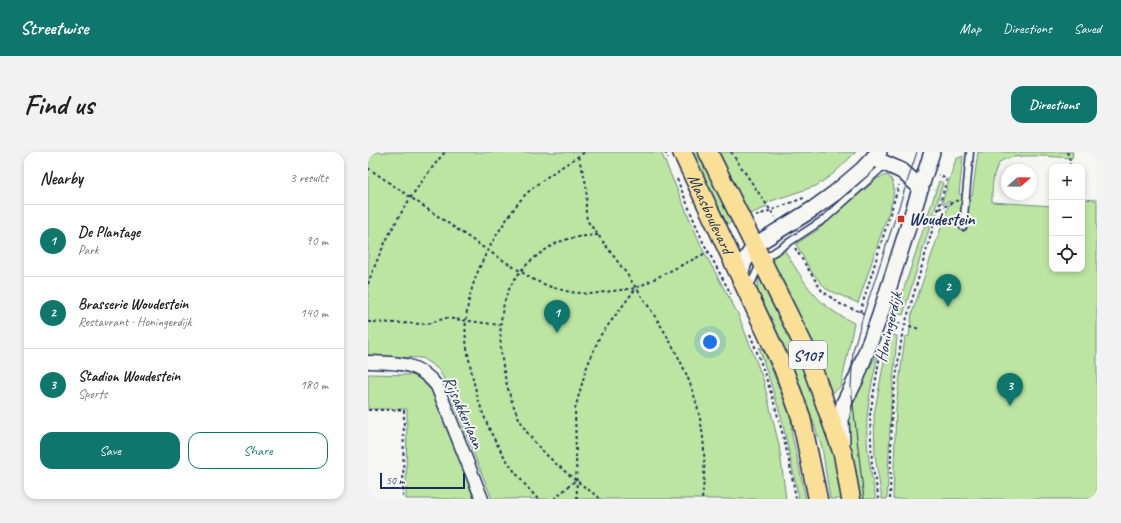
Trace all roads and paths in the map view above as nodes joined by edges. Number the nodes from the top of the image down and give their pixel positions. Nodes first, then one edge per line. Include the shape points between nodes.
1 (370, 152) edge
2 (445, 152) edge
3 (585, 152) edge
4 (665, 152) edge
5 (708, 152) edge
6 (731, 152) edge
7 (932, 152) edge
8 (970, 152) edge
9 (1067, 152) edge
10 (368, 155) edge
11 (675, 155) edge
12 (578, 157) junction
13 (880, 158) edge
14 (1070, 164) edge
15 (368, 168) edge
16 (936, 174) dead end
17 (677, 178) dead end
18 (900, 178) dead end
19 (921, 188) junction
20 (810, 195) dead end
21 (410, 197) junction
22 (964, 198) junction
23 (939, 209) junction
24 (769, 210) junction
25 (962, 227) dead end
26 (783, 228) junction
27 (598, 235) junction
28 (791, 241) junction
29 (487, 250) junction
30 (708, 252) junction
31 (759, 252) junction
32 (521, 271) junction
33 (740, 276) junction
34 (368, 284) edge
35 (636, 288) junction
36 (741, 296) junction
37 (860, 312) junction
38 (878, 318) junction
39 (368, 322) edge
40 (466, 322) junction
41 (500, 325) junction
42 (905, 325) junction
43 (920, 330) dead end
44 (750, 333) dead end
45 (368, 362) edge
46 (368, 410) edge
47 (870, 440) dead end
48 (843, 454) junction
49 (577, 479) junction
50 (403, 499) edge
51 (482, 499) edge
52 (538, 499) edge
53 (554, 499) edge
54 (577, 499) edge
55 (601, 499) edge
56 (702, 499) edge
57 (796, 499) edge
58 (818, 499) edge
59 (851, 499) edge
60 (879, 499) edge
61 (890, 499) edge

1 - 10 path
2 - 21 path
3 - 12 path
4 - 11 path
5 - 31 main road, Maasboulevard / S107
6 - 24 path
7 - 19 street, Honingerdijk
8 - 22 lane
9 - 14 path
11 - 33 main road, Maasboulevard / S107
12 - 27 path via 586,186 587,219
12 - 29 path via 526,195
13 - 19 street via 906,173
13 - 26 street via 835,193
13 - 28 lane via 826,218
15 - 21 path
16 - 23 path, Honingerdijk via 947,179
17 - 30 path, Maasboulevard
18 - 37 path, Honingerdijk
19 - 38 street, Honingerdijk
20 - 24 path
21 - 29 path
21 - 34 path via 382,247
22 - 23 path
22 - 25 lane
23 - 42 path, Honingerdijk
24 - 26 path
26 - 31 street
27 - 32 path via 562,241 534,257
27 - 35 path
28 - 31 lane
28 - 37 path via 822,290 840,304
29 - 32 path
29 - 40 path via 470,297
30 - 35 path
30 - 36 path, Maasboulevard
31 - 33 street via 744,262
31 - 36 lane via 753,277
31 - 48 main road, S107 via 806,350
32 - 35 path via 534,280 570,292 590,294
32 - 41 path via 507,294
33 - 36 main road, S107
35 - 49 path via 600,336 586,369 575,409
35 - 56 path via 681,361 695,396 702,425 706,461
36 - 58 main road, S107 via 783,368 801,417
37 - 38 path
38 - 42 path
38 - 48 street, Honingerdijk via 856,379 844,403 841,419
39 - 40 path via 426,324 446,318
40 - 41 path
40 - 52 path via 469,362 485,422 499,451 518,478
41 - 49 path via 502,358 509,390 522,424 542,451
42 - 43 path
42 - 61 path, Honingerdijk via 892,406
44 - 57 path via 766,374 787,452
45 - 51 street, Rijsakkerlaan via 410,365 429,375 437,386
46 - 50 path via 404,410
47 - 60 path
48 - 59 main road, S107
49 - 53 path
49 - 54 path
49 - 55 path

